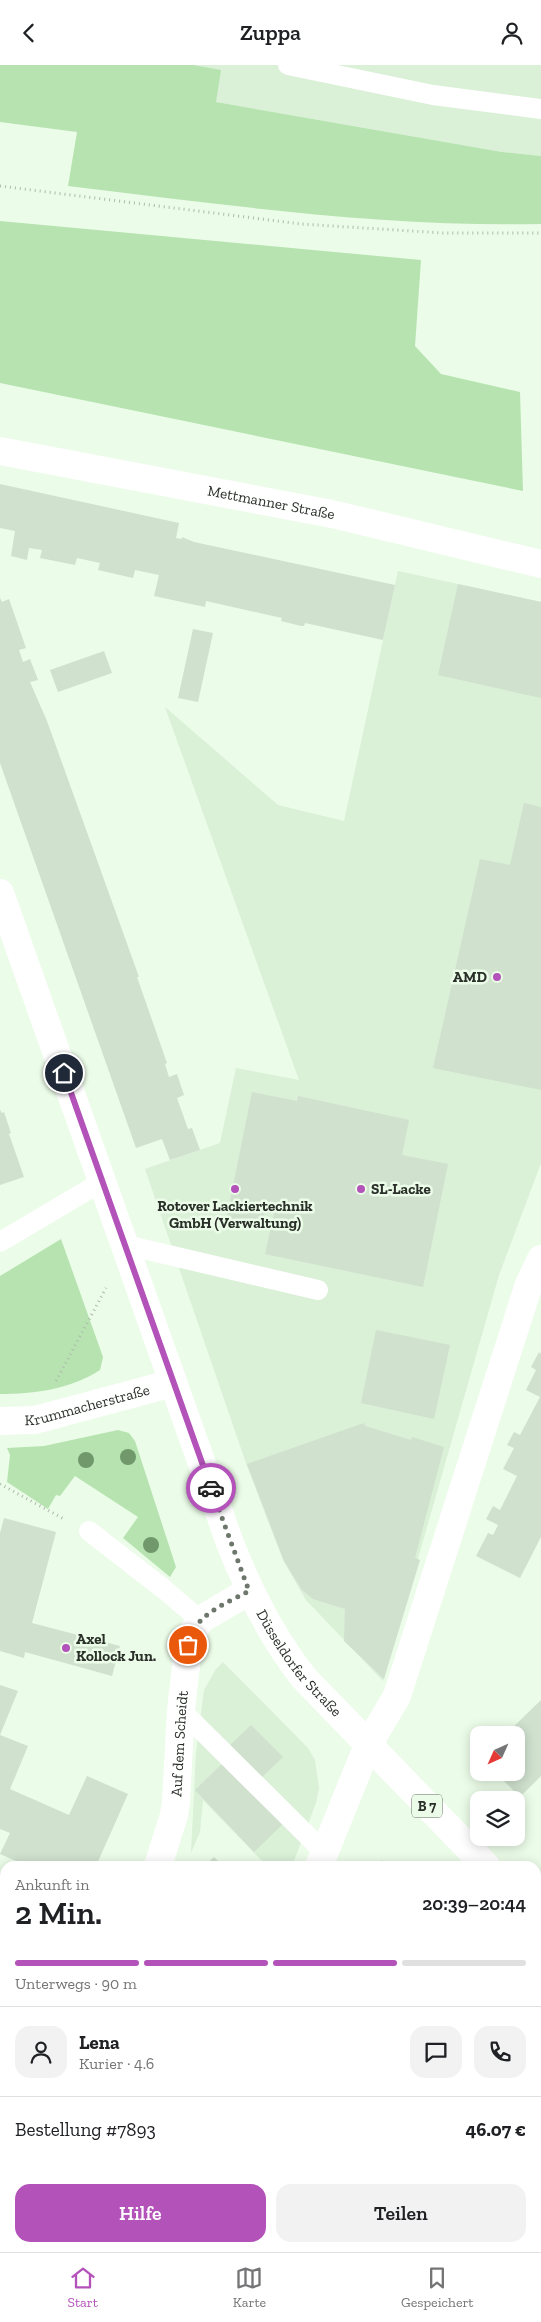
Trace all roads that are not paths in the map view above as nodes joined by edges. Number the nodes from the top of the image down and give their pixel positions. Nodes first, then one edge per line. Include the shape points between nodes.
1 (288, 65) edge
2 (541, 109) edge
3 (0, 451) edge
4 (541, 564) edge
5 (0, 893) edge
6 (103, 1181) junction
7 (0, 1242) edge
8 (126, 1247) junction
9 (541, 1259) edge
10 (318, 1290) dead end
11 (173, 1383) junction
12 (0, 1421) edge
13 (90, 1531) road end
14 (249, 1591) junction
15 (200, 1620) junction
16 (181, 1710) junction
17 (368, 1745) junction
18 (321, 1859) edge
19 (160, 1861) edge
20 (481, 1861) edge

1 - 2 lane via 433,95
3 - 4 street, Mettmanner Straße via 332,514
5 - 6 street, Düsseldorfer Straße / B 7
6 - 7 lane
6 - 8 street, Düsseldorfer Straße / B 7
8 - 10 lane
8 - 11 street, Düsseldorfer Straße / B 7
9 - 17 street via 529,1284 397,1696
11 - 12 street, Krummacherstraße via 35,1420
11 - 14 street, Düsseldorfer Straße / B 7
13 - 15 lane
14 - 15 street
14 - 17 street, Düsseldorfer Straße / B 7 via 266,1624 295,1666
15 - 16 street, Auf dem Scheidt via 189,1639
16 - 18 lane
16 - 19 street, Auf dem Scheidt via 176,1802
17 - 18 street
17 - 20 street, Düsseldorfer Straße / B 7

